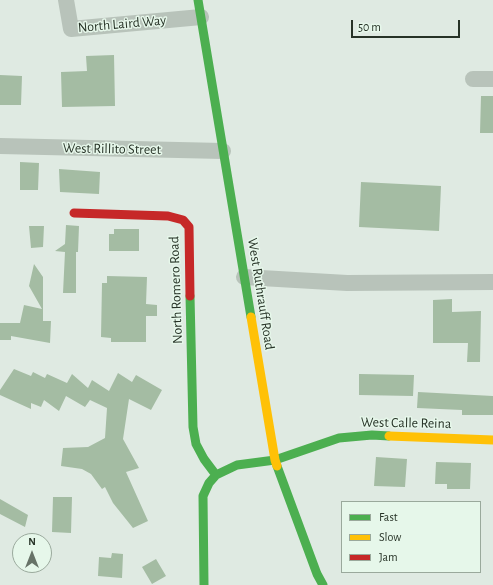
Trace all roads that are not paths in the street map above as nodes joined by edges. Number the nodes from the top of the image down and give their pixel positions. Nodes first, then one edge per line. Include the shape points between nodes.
1 (66, 0) edge
2 (198, 0) edge
3 (201, 17) junction
4 (473, 79) dead end
5 (493, 79) edge
6 (0, 146) edge
7 (223, 151) junction
8 (74, 213) dead end
9 (244, 277) junction
10 (493, 282) edge
11 (493, 440) edge
12 (275, 460) junction
13 (216, 475) junction
14 (204, 585) edge
15 (323, 585) edge

1 - 3 street, North Laird Way via 71,29
2 - 3 street, West Ruthrauff Road
3 - 7 street, West Ruthrauff Road
4 - 5 street
6 - 7 street, West Rillito Street
7 - 9 street, West Ruthrauff Road
8 - 13 street, North Romero Road via 168,216 183,220 188,227 194,427 196,444
9 - 10 street via 347,283
9 - 12 street, West Ruthrauff Road
11 - 12 street, West Calle Reina via 372,435 339,438
12 - 13 street, West Calle Reina via 237,466
12 - 15 street, West Ruthrauff Road
13 - 14 street via 203,496

